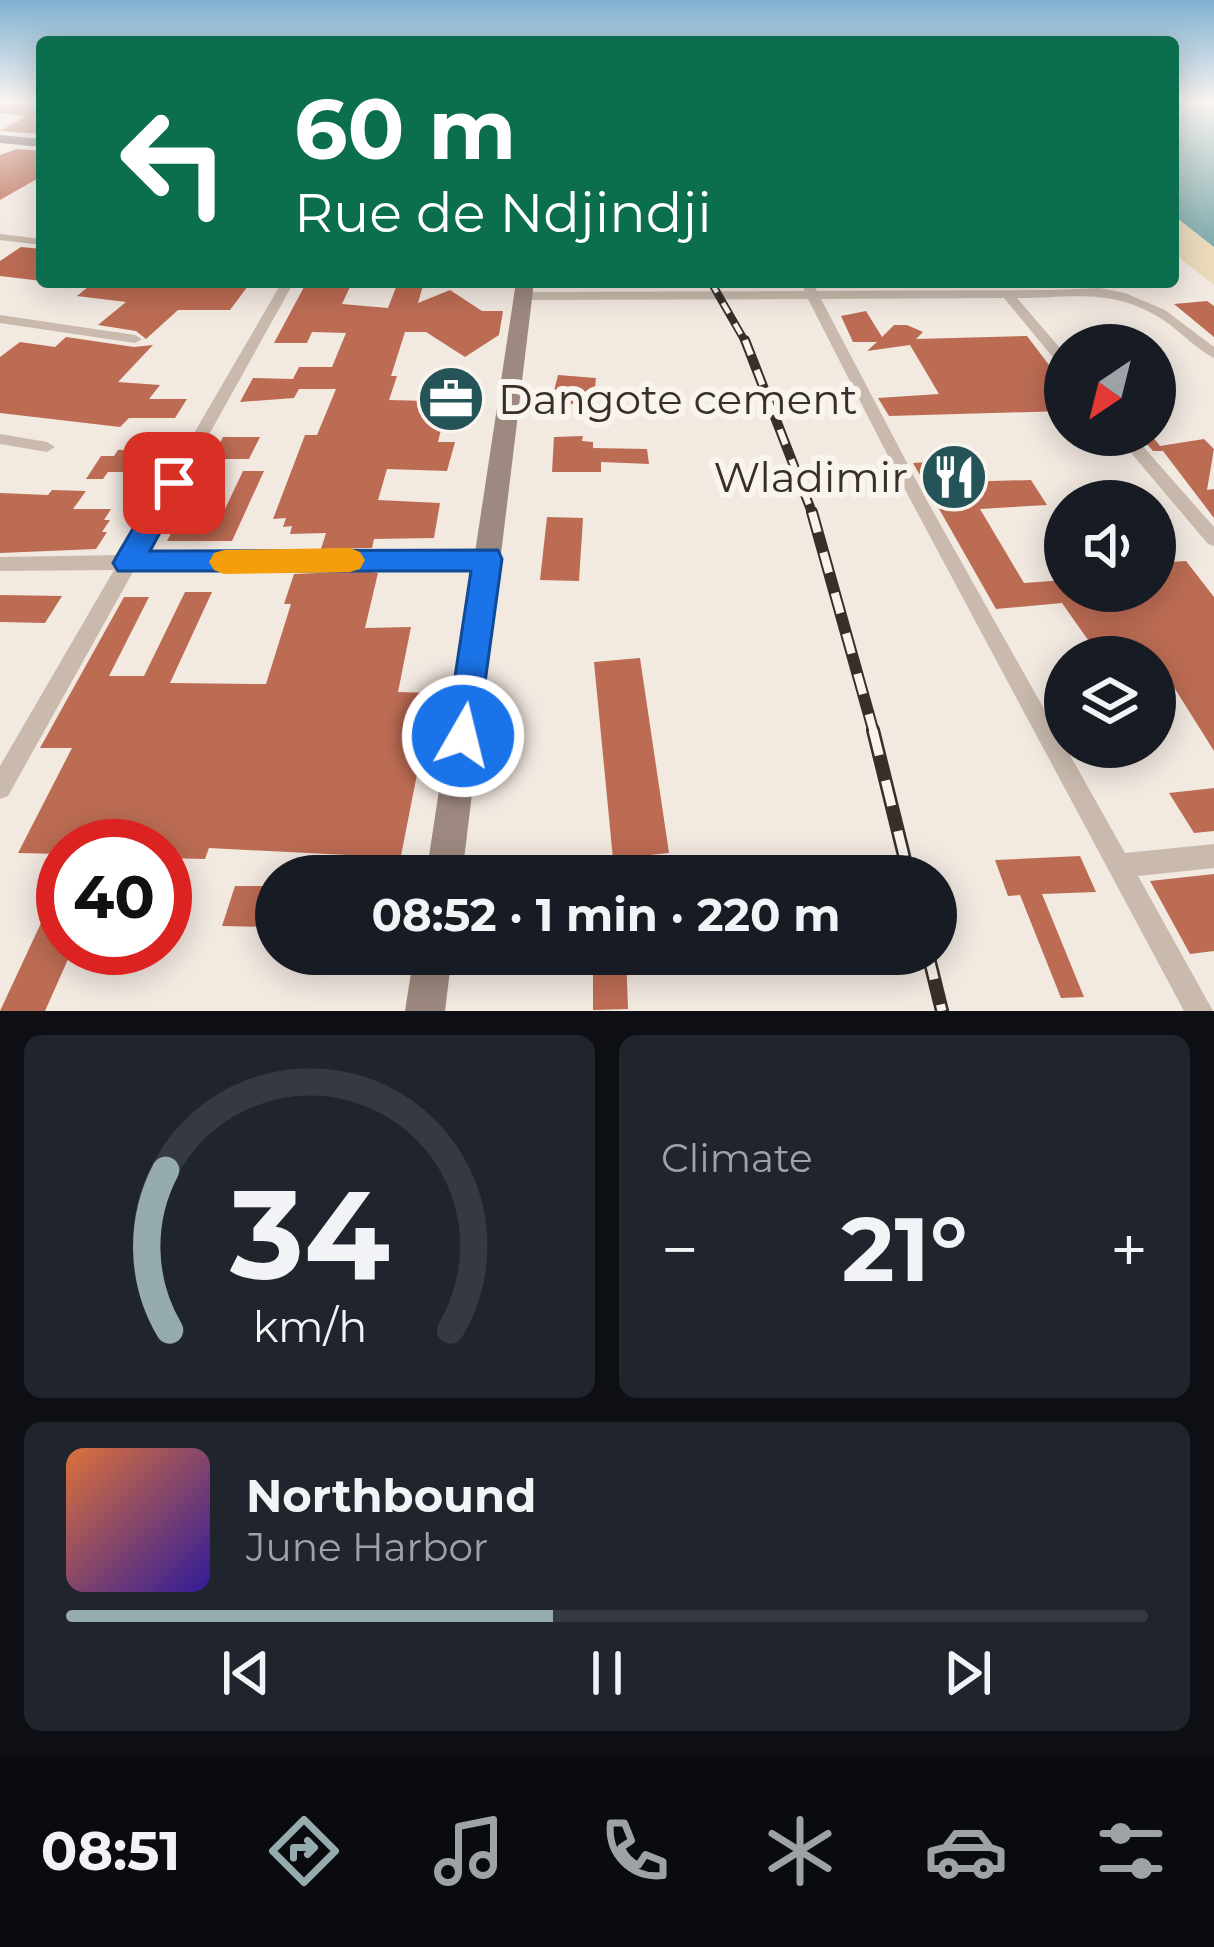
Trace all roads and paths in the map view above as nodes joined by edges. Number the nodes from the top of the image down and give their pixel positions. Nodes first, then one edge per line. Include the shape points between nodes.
1 (0, 237) edge
2 (36, 241) edge
3 (285, 288) edge
4 (1069, 288) edge
5 (1088, 288) edge
6 (524, 289) edge
7 (812, 289) edge
8 (1008, 295) junction
9 (0, 319) edge
10 (1044, 338) edge
11 (135, 339) dead end
12 (1214, 354) edge
13 (0, 439) edge
14 (47, 446) dead end
15 (1142, 456) edge
16 (1214, 539) edge
17 (487, 559) junction
18 (128, 563) junction
19 (0, 564) edge
20 (0, 788) edge
21 (447, 855) edge
22 (1214, 856) edge
23 (1123, 865) junction
24 (430, 975) edge
25 (425, 1011) edge
26 (1199, 1011) edge

1 - 2 street
3 - 18 street
4 - 8 street
5 - 12 street via 1160,308
6 - 7 street
6 - 17 street
7 - 8 street
7 - 23 street via 919,501
8 - 10 street
9 - 11 street
13 - 14 street
15 - 16 street
17 - 18 street
17 - 21 street
18 - 19 street
18 - 20 street
22 - 23 street
23 - 26 street
24 - 25 street

